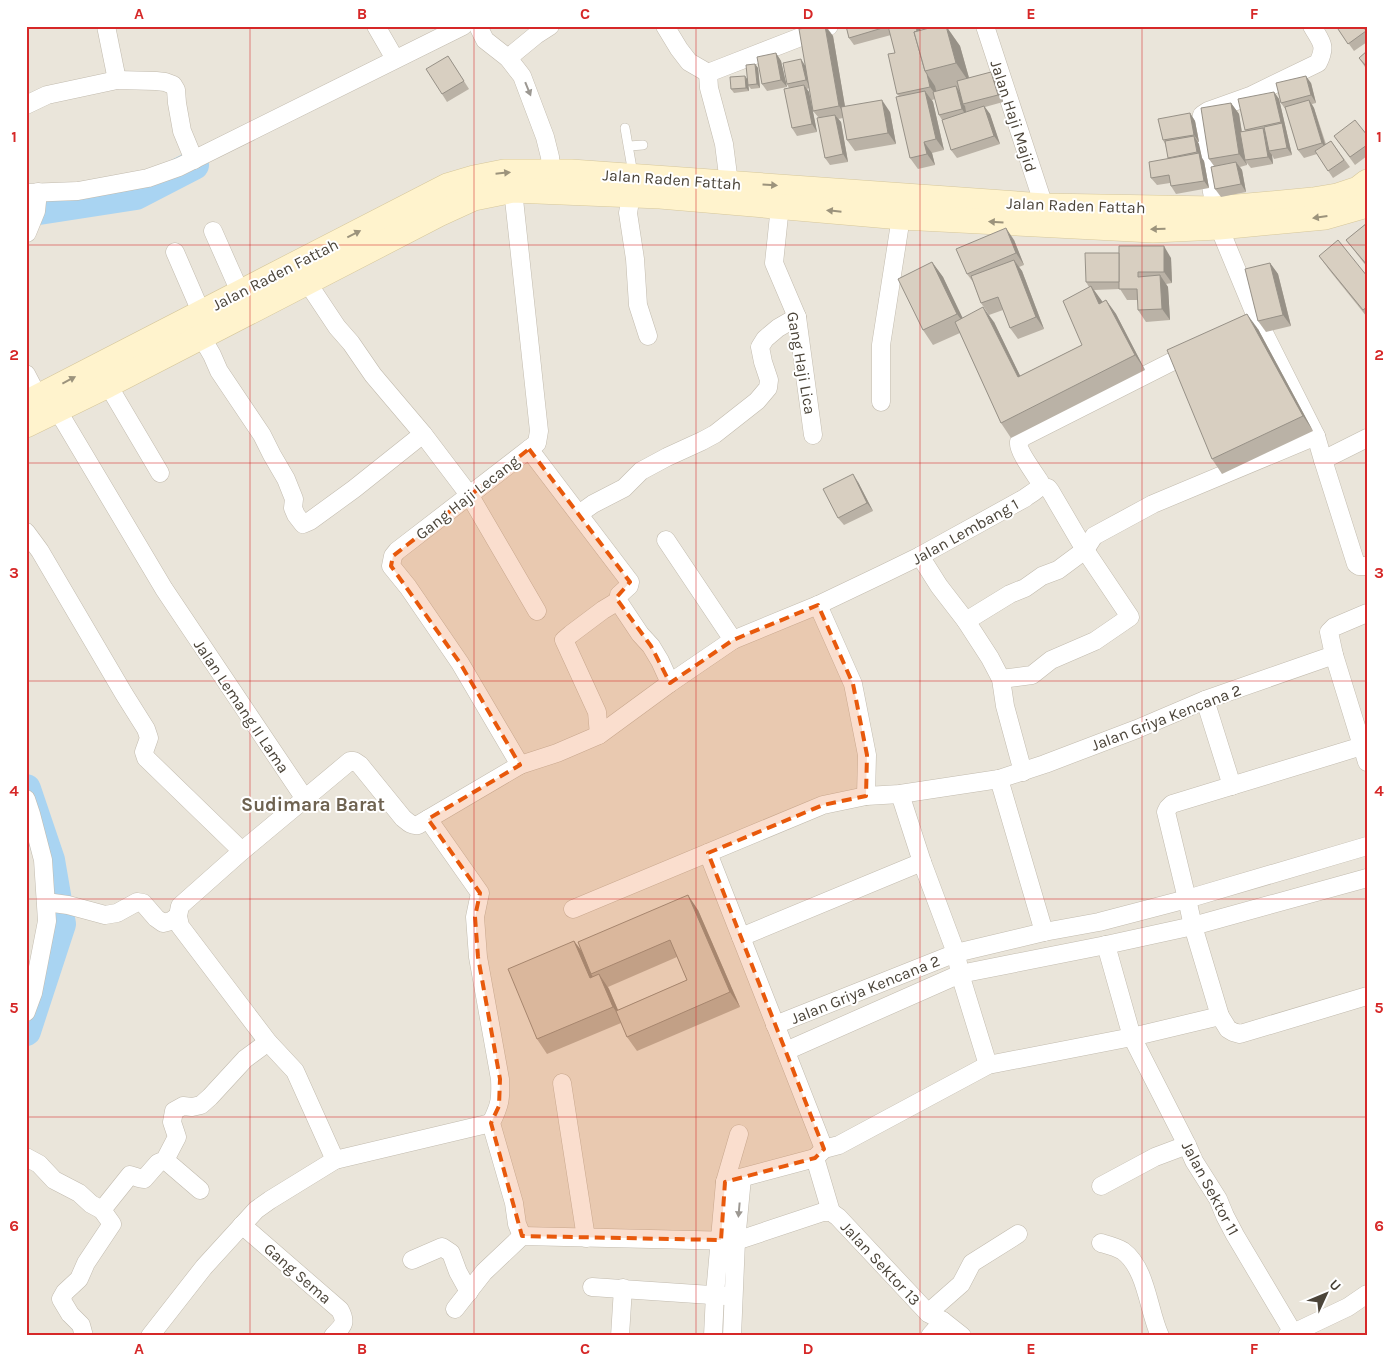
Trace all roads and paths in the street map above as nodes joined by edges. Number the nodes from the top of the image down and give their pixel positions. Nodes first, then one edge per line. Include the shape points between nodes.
1 (106, 26) edge
2 (376, 26) edge
3 (463, 26) edge
4 (550, 26) edge
5 (665, 26) edge
6 (829, 26) edge
7 (984, 26) edge
8 (1312, 26) edge
9 (482, 33) edge
10 (508, 58) junction
11 (395, 59) junction
12 (708, 73) junction
13 (117, 80) junction
14 (26, 105) edge
15 (625, 128) dead end
16 (643, 145) dead end
17 (629, 146) junction
18 (194, 160) junction
19 (551, 172) junction
20 (1367, 182) edge
21 (729, 183) junction
22 (632, 186) junction
23 (513, 190) junction
24 (34, 197) edge
25 (1367, 205) edge
26 (780, 206) junction
27 (1044, 206) junction
28 (901, 217) junction
29 (1217, 218) junction
30 (213, 231) dead end
31 (27, 233) edge
32 (175, 252) dead end
33 (307, 282) junction
34 (240, 292) junction
35 (797, 317) junction
36 (1257, 319) junction
37 (201, 324) junction
38 (648, 336) dead end
39 (26, 374) edge
40 (108, 385) junction
41 (42, 400) edge
42 (881, 402) dead end
43 (26, 425) edge
44 (423, 434) junction
45 (813, 435) dead end
46 (1316, 436) junction
47 (1367, 438) edge
48 (529, 449) junction
49 (1322, 460) junction
50 (160, 473) dead end
51 (1040, 486) junction
52 (470, 496) junction
53 (579, 514) junction
54 (26, 532) edge
55 (666, 540) dead end
56 (1085, 550) junction
57 (920, 556) junction
58 (1367, 566) edge
59 (618, 601) junction
60 (818, 605) junction
61 (537, 610) dead end
62 (1367, 613) edge
63 (966, 620) junction
64 (733, 640) junction
65 (1334, 655) junction
66 (1001, 679) junction
67 (670, 683) junction
68 (1204, 700) junction
69 (599, 735) junction
70 (1364, 754) edge
71 (520, 765) junction
72 (1023, 772) junction
73 (999, 779) junction
74 (1232, 786) junction
75 (900, 794) junction
76 (866, 796) junction
77 (305, 800) junction
78 (28, 811) edge
79 (428, 819) junction
80 (1367, 846) edge
81 (242, 851) junction
82 (708, 853) junction
83 (922, 862) junction
84 (1367, 878) edge
85 (1187, 900) junction
86 (55, 903) junction
87 (574, 909) dead end
88 (178, 916) junction
89 (1193, 926) junction
90 (1044, 932) junction
91 (741, 938) junction
92 (1106, 945) junction
93 (956, 953) junction
94 (960, 974) junction
95 (1365, 998) edge
96 (26, 1012) edge
97 (1220, 1016) junction
98 (775, 1025) junction
99 (1132, 1037) junction
100 (268, 1042) junction
101 (786, 1051) junction
102 (988, 1065) junction
103 (562, 1083) dead end
104 (491, 1122) junction
105 (738, 1134) dead end
106 (1188, 1145) junction
107 (819, 1154) junction
108 (26, 1157) edge
109 (165, 1160) junction
110 (336, 1160) junction
111 (734, 1180) junction
112 (1101, 1186) dead end
113 (200, 1190) dead end
114 (102, 1210) junction
115 (831, 1212) junction
116 (242, 1225) junction
117 (1018, 1234) dead end
118 (522, 1236) junction
119 (586, 1238) junction
120 (729, 1241) junction
121 (1101, 1243) dead end
122 (412, 1260) dead end
123 (592, 1287) dead end
124 (623, 1288) junction
125 (468, 1292) junction
126 (715, 1294) junction
127 (1367, 1294) edge
128 (734, 1296) junction
129 (455, 1309) dead end
130 (936, 1317) junction
131 (338, 1331) edge
132 (1292, 1335) edge
133 (84, 1336) edge
134 (150, 1336) edge
135 (620, 1336) edge
136 (713, 1336) edge
137 (732, 1336) edge
138 (930, 1336) edge
139 (962, 1336) edge
140 (1160, 1336) edge

1 - 13 street
2 - 11 street
3 - 11 street
4 - 10 street
5 - 12 street via 689,62
6 - 12 street
7 - 27 street, Jalan Haji Majid
8 - 29 street via 1323,46 1318,63 1202,115 1200,123
9 - 10 street
10 -> 19 street via 522,76 534,104 546,137
11 - 18 street
12 - 21 street
13 - 14 street via 47,95
13 - 18 street via 173,85 182,131
15 - 17 lane
16 - 17 lane
17 - 22 lane
18 - 24 street via 148,178
19 - 22 main road, Jalan Raden Fattah via 571,172
34 -> 19 main road, Jalan Raden Fattah via 447,186 504,172
20 - 29 main road, Jalan Raden Fattah via 1358,189 1337,196
21 - 22 main road, Jalan Raden Fattah
21 -> 27 main road, Jalan Raden Fattah
22 - 23 main road, Jalan Raden Fattah
22 - 26 main road, Jalan Raden Fattah
22 - 38 street via 628,213 638,305
23 - 33 main road, Jalan Raden Fattah via 465,202
23 - 48 street, Gang Haji Lecang via 539,432 537,443
24 - 31 street
25 -> 29 main road, Jalan Raden Fattah via 1325,217
28 -> 26 main road, Jalan Raden Fattah
26 - 35 street, Gang Haji Lica via 774,263
27 - 29 main road, Jalan Raden Fattah
29 -> 28 main road, Jalan Raden Fattah via 1153,230
28 - 42 street via 881,345
29 - 36 street
30 - 34 street
32 - 37 street
33 - 37 main road, Jalan Raden Fattah
33 - 44 street via 337,327
34 - 37 main road, Jalan Raden Fattah
35 - 45 street, Gang Haji Lica
35 - 53 street via 765,338 760,347 769,380 768,388 757,401 715,434 641,471 624,488
36 - 46 street
36 - 51 street via 1025,436 1019,444
37 - 40 main road, Jalan Raden Fattah
41 -> 37 main road, Jalan Raden Fattah
37 - 44 street via 219,371 262,435 286,479 294,499 293,508 303,524 354,489
39 - 41 street, Jalan Lemang II Lama
40 - 41 main road, Jalan Raden Fattah
40 - 50 street
41 - 43 main road, Jalan Raden Fattah
41 - 77 street, Jalan Lemang II Lama
44 - 52 street
46 - 49 street
46 - 56 street via 1154,504 1094,536
47 - 49 street
48 - 52 street, Gang Haji Lecang
48 - 53 street
49 - 58 street via 1356,564
51 - 56 street via 1051,492
51 - 57 street, Jalan Lembang 1 via 1025,498
52 - 61 street
52 - 71 street, Gang Haji Lecang via 397,551 391,566 460,663
53 - 59 street via 630,582
54 - 81 street via 146,728 149,738 144,752 146,758
55 - 64 street
56 - 63 street via 1058,570
56 - 66 street via 1130,617 1095,640 1052,660 1032,675
57 - 60 street, Jalan Lembang 1
57 - 63 street
59 - 67 street via 651,646
59 - 69 street via 564,640 597,712
60 - 64 street, Jalan Lembang 1
60 - 76 street via 853,684 867,755
62 - 65 street via 1331,629
63 - 66 street
64 - 67 street, Jalan Lembang 1
65 - 68 street, Jalan Griya Kencana 2
65 - 70 street
66 - 72 street
67 - 69 street, Jalan Lembang 1
68 - 72 street, Jalan Griya Kencana 2
68 - 74 street
69 - 71 street, Jalan Lembang 1
70 - 74 street
71 - 79 street, Jalan Lembang 1
72 - 73 street, Jalan Griya Kencana 2
73 - 75 street, Jalan Griya Kencana 2
73 - 90 street
74 - 85 street via 1172,804 1166,812
75 - 76 street, Jalan Griya Kencana 2
75 - 83 street, Jalan Griya Kencana 2
76 - 82 street, Jalan Griya Kencana 2 via 823,805
77 - 79 street via 354,761 410,824 418,825
77 - 81 street
78 - 86 street
79 - 104 street via 480,893 475,917 478,957 501,1095
80 - 85 street, Jalan Griya Kencana 2
81 - 88 street via 180,906
82 - 87 street, Jalan Griya Kencana 2
82 - 91 street, Jalan Griya Kencana 2
83 - 91 street
83 - 93 street, Jalan Griya Kencana 2
84 - 89 street, Jalan Griya Kencana 2
85 - 89 street
85 - 90 street, Jalan Griya Kencana 2
86 - 88 street via 105,915 117,913 137,902 163,923
86 - 96 street via 47,921 33,993
88 - 100 street via 180,926
89 - 92 street, Jalan Griya Kencana 2
89 - 97 street
90 - 93 street, Jalan Griya Kencana 2
91 - 98 street, Jalan Griya Kencana 2
92 - 94 street, Jalan Griya Kencana 2
92 - 99 street
93 - 94 street, Jalan Griya Kencana 2
93 - 98 street, Jalan Griya Kencana 2
94 - 101 street, Jalan Griya Kencana 2
94 - 102 street, Jalan Griya Kencana 2
95 - 97 street via 1240,1034 1228,1029
97 - 99 street
98 - 101 street, Jalan Griya Kencana 2
99 - 102 street
99 - 106 street, Jalan Sektor 11
100 - 109 street via 245,1059 201,1105 183,1106 174,1111 172,1122 177,1137
100 - 110 street via 295,1070
101 - 107 street, Jalan Griya Kencana 2
102 - 107 street
103 - 119 street
104 - 110 street
104 - 118 street
105 - 111 street
106 - 112 street via 1155,1157
106 - 132 street, Jalan Sektor 11
107 - 111 street
107 - 115 street, Jalan Griya Kencana 2
108 - 114 street via 39,1164 54,1180
109 - 113 street
109 - 114 street via 144,1179 130,1175
110 - 116 street via 270,1200
111 - 120 street
114 - 133 street via 112,1224 79,1279 61,1299 81,1325
115 - 120 street, Jalan Sektor 13
115 - 130 street, Jalan Sektor 13
116 - 131 street, Gang Sema via 340,1310 344,1321
116 - 134 street
117 - 130 street via 972,1263
118 - 119 street, Jalan Sektor 13
118 - 125 street
119 - 120 street, Jalan Sektor 13
120 - 126 street
120 - 128 street
121 - 140 street via 1124,1252 1137,1268
122 - 125 street via 442,1247 446,1249 451,1253
123 - 124 street
124 - 126 street
124 - 135 street
125 - 129 street
126 - 128 street
126 - 136 street
127 - 132 street
128 - 137 street
130 - 138 street
130 - 139 street, Jalan Sektor 13

